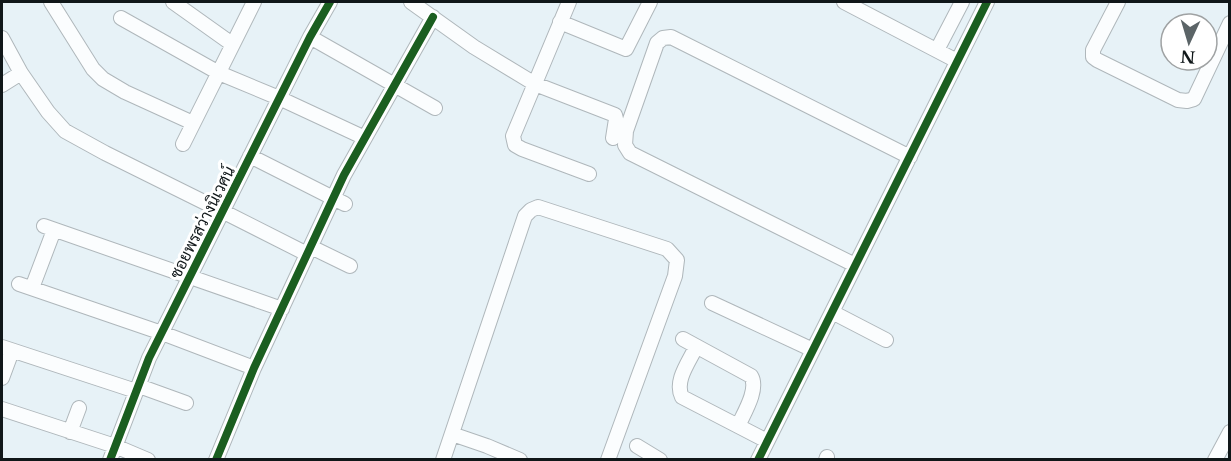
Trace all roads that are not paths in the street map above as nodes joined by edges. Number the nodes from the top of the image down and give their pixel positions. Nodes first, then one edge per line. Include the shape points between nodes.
1 (51, 2) edge
2 (173, 2) edge
3 (254, 2) edge
4 (330, 2) edge
5 (411, 2) edge
6 (569, 2) edge
7 (650, 2) edge
8 (844, 2) edge
9 (962, 2) edge
10 (987, 2) edge
11 (1118, 2) edge
12 (433, 17) junction
13 (121, 18) dead end
14 (560, 22) junction
15 (1230, 23) edge
16 (310, 37) junction
17 (2, 38) edge
18 (232, 44) junction
19 (937, 50) junction
20 (957, 61) junction
21 (21, 73) junction
22 (219, 73) junction
23 (535, 84) junction
24 (2, 85) edge
25 (394, 85) junction
26 (279, 98) junction
27 (435, 108) dead end
28 (193, 123) junction
29 (365, 138) junction
30 (613, 138) dead end
31 (183, 144) dead end
32 (250, 156) junction
33 (910, 157) junction
34 (589, 174) dead end
35 (339, 201) junction
36 (222, 211) junction
37 (309, 251) junction
38 (855, 265) junction
39 (350, 266) dead end
40 (189, 277) junction
41 (712, 303) dead end
42 (282, 309) junction
43 (832, 312) junction
44 (162, 333) junction
45 (683, 339) dead end
46 (886, 340) dead end
47 (696, 347) junction
48 (7, 349) edge
49 (813, 350) junction
50 (254, 368) junction
51 (2, 378) edge
52 (137, 388) junction
53 (186, 404) dead end
54 (79, 408) dead end
55 (2, 409) edge
56 (738, 426) junction
57 (69, 432) junction
58 (1230, 432) edge
59 (452, 434) junction
60 (767, 441) junction
61 (487, 446) junction
62 (637, 446) dead end
63 (112, 453) edge
64 (512, 458) edge
65 (148, 459) edge
66 (216, 459) edge
67 (443, 459) edge
68 (482, 459) edge
69 (608, 459) edge
70 (660, 459) edge
71 (758, 459) edge
72 (1215, 459) edge

1 - 28 street via 103,79
2 - 18 street
3 - 18 street
4 - 16 street, ซอยพรสว่างนิเวศน์
5 - 12 street
6 - 14 street
7 - 14 street via 626,49
8 - 19 street
9 - 19 street
10 - 20 street
11 - 15 street via 1093,57 1178,100 1194,99
12 - 23 street
12 - 25 street
13 - 22 street
14 - 23 street
16 - 25 street
16 - 26 street, ซอยพรสว่างนิเวศน์
17 - 21 street
18 - 22 street
19 - 20 street
20 - 33 street
21 - 24 street
21 - 36 street via 65,131
22 - 26 street
22 - 28 street
23 - 30 street via 615,115
23 - 34 street via 513,136 515,145
25 - 27 street
25 - 29 street
26 - 29 street
26 - 32 street, ซอยพรสว่างนิเวศน์
28 - 31 street
29 - 35 street via 344,175
32 - 35 street
32 - 36 street, ซอยพรสว่างนิเวศน์
33 - 38 street
33 - 38 street via 671,37 657,43 626,131 630,153
35 - 37 street
36 - 37 street
36 - 40 street, ซอยพรสว่างนิเวศน์
37 - 39 street
37 - 42 street
38 - 43 street
40 - 42 street
40 - 44 street, ซอยพรสว่างนิเวศน์
40 - 44 street via 49,228 25,286
41 - 49 street
42 - 50 street
43 - 46 street
43 - 49 street
44 - 50 street
44 - 52 street, ซอยพรสว่างนิเวศน์
45 - 47 street
47 - 56 street via 751,376 755,382
47 - 56 street via 679,383 682,397
48 - 51 street
48 - 52 street
49 - 60 street
50 - 66 street
52 - 53 street
52 - 63 street, ซอยพรสว่างนิเวศน์
54 - 57 street
55 - 57 street
56 - 60 street
57 - 63 street
58 - 72 street
59 - 61 street
59 - 67 street
59 - 69 street via 525,216 538,207 667,249 677,260 675,276
60 - 71 street
61 - 64 street
61 - 68 street
62 - 70 street
63 - 65 street

